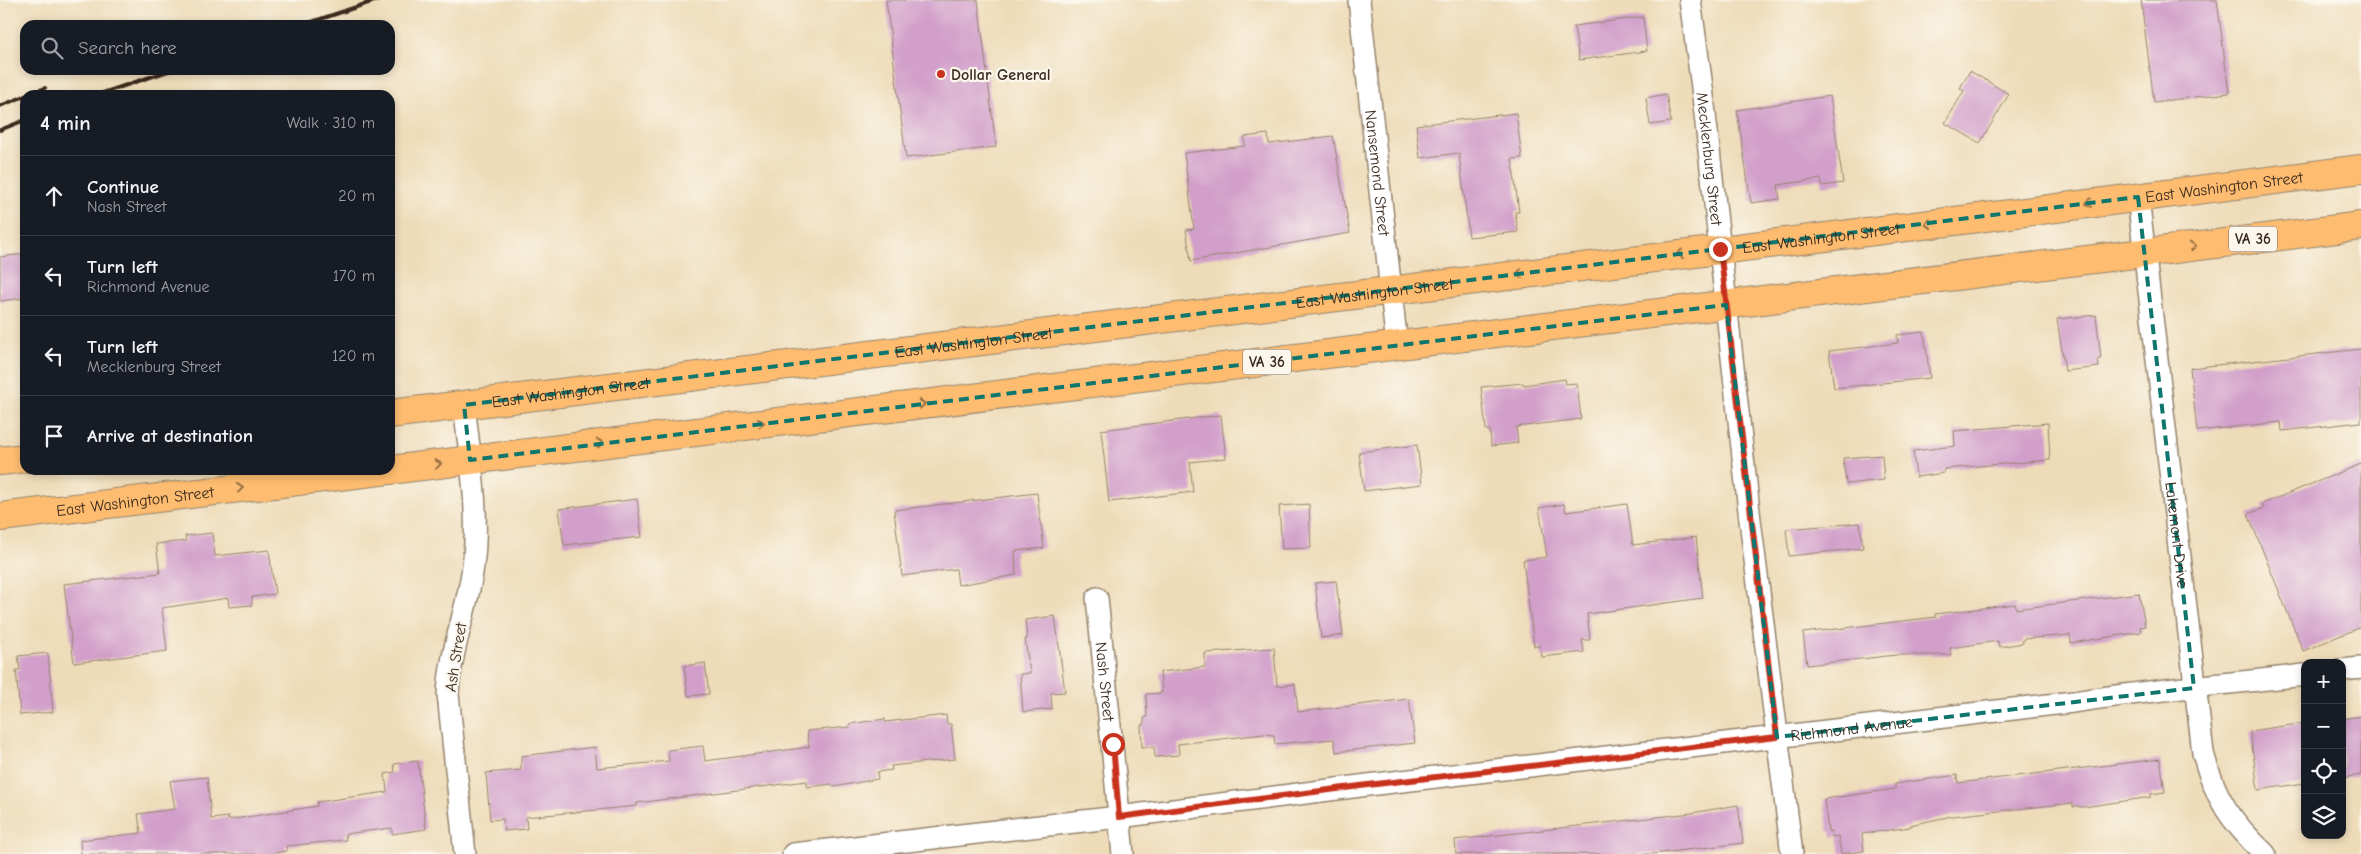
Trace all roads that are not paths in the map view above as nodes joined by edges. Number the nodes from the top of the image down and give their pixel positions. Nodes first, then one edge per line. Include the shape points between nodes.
1 (1359, 0) edge
2 (1690, 0) edge
3 (2361, 168) edge
4 (2138, 197) junction
5 (2361, 226) edge
6 (1720, 249) junction
7 (2145, 252) junction
8 (1391, 290) junction
9 (1726, 305) junction
10 (1397, 346) junction
11 (464, 405) junction
12 (395, 413) edge
13 (20, 459) edge
14 (470, 460) junction
15 (0, 461) edge
16 (395, 469) edge
17 (348, 475) edge
18 (0, 517) edge
19 (1097, 598) dead end
20 (2361, 668) edge
21 (2346, 670) edge
22 (2301, 675) edge
23 (2194, 688) junction
24 (1777, 737) junction
25 (1119, 817) junction
26 (465, 854) edge
27 (793, 854) edge
28 (1123, 854) edge
29 (1792, 854) edge
30 (2265, 854) edge

1 - 8 street, Nansemond Street
2 - 6 street, Mecklenburg Street
3 - 4 highway, East Washington Street
4 -> 6 highway, East Washington Street
4 - 7 street, Lakemont Drive
7 -> 5 highway, East Washington Street / VA 36
6 -> 8 highway, East Washington Street
6 - 9 street, Mecklenburg Street
7 - 9 highway, East Washington Street / VA 36
7 - 23 street, Lakemont Drive
8 - 10 street, Nansemond Street
8 - 11 highway, East Washington Street
9 - 10 highway, East Washington Street / VA 36
9 - 24 street, Mecklenburg Street
14 -> 10 highway, East Washington Street / VA 36
11 - 12 highway, East Washington Street
11 - 14 street, Ash Street
13 - 15 highway
16 -> 14 highway, East Washington Street / VA 36
14 - 26 street, Ash Street via 475,501 473,567 450,669 448,694
18 -> 17 highway, East Washington Street / VA 36
19 - 25 street, Nash Street
20 - 21 street
22 - 23 street, Richmond Avenue
23 - 24 street, Richmond Avenue via 2153,690
23 - 30 street, Lakemont Drive via 2203,753 2211,782 2228,813
24 - 25 street, Richmond Avenue
24 - 29 street, Mecklenburg Street
25 - 27 street, Richmond Avenue
25 - 28 street, Nash Street

